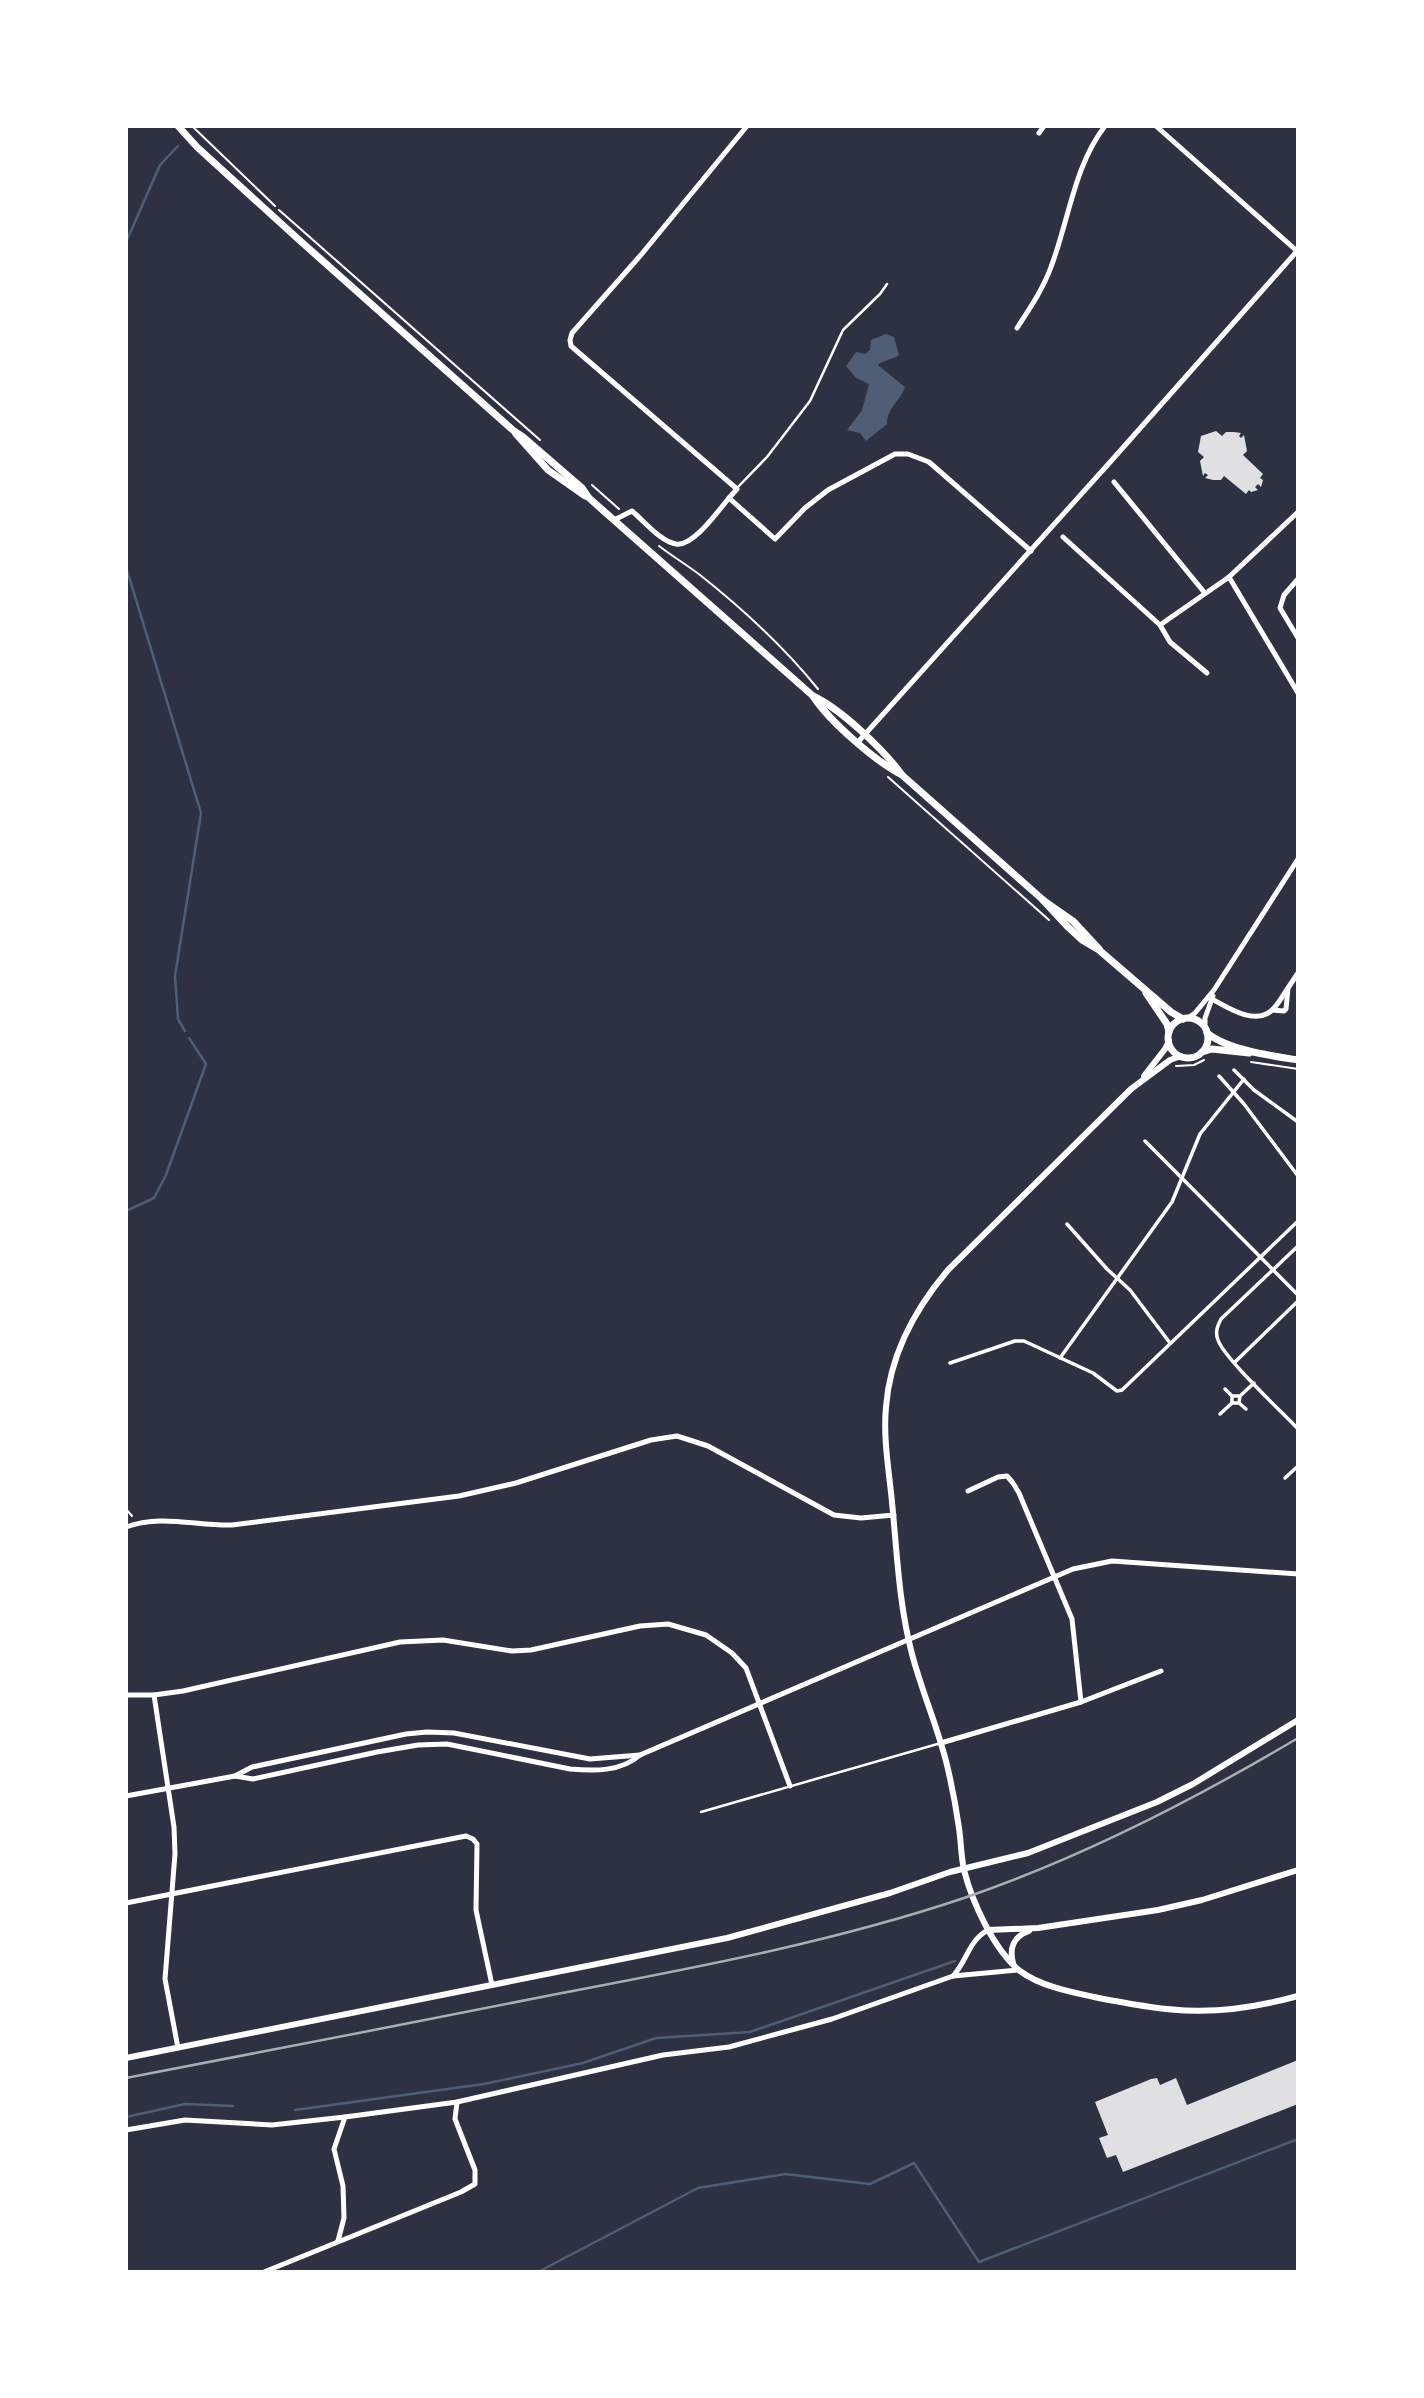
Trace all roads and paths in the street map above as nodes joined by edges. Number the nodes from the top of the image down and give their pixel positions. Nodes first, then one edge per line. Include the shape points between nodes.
1 (178, 126) edge
2 (192, 126) edge
3 (747, 126) edge
4 (1044, 126) edge
5 (1156, 126) edge
6 (1103, 127) edge
7 (1040, 133) dead end
8 (1298, 250) edge
9 (887, 284) dead end
10 (1017, 328) dead end
11 (541, 440) dead end
12 (1114, 482) dead end
13 (593, 486) dead end
14 (737, 489) junction
15 (729, 498) junction
16 (1298, 512) edge
17 (624, 514) junction
18 (614, 520) junction
19 (1063, 537) dead end
20 (651, 538) dead end
21 (1031, 551) junction
22 (1229, 577) junction
23 (1298, 579) edge
24 (1205, 592) junction
25 (1160, 625) junction
26 (1298, 638) edge
27 (1207, 673) dead end
28 (1298, 693) edge
29 (823, 694) dead end
30 (861, 739) junction
31 (884, 774) dead end
32 (1298, 859) edge
33 (1053, 923) dead end
34 (1298, 973) edge
35 (1288, 988) junction
36 (1143, 990) junction
37 (1214, 990) junction
38 (1212, 999) junction
39 (1272, 1010) junction
40 (1185, 1019) junction
41 (1206, 1030) junction
42 (1169, 1032) junction
43 (1168, 1041) junction
44 (1201, 1052) junction
45 (1253, 1052) junction
46 (1181, 1056) junction
47 (1209, 1058) dead end
48 (1298, 1060) edge
49 (1243, 1061) dead end
50 (1168, 1062) junction
51 (1298, 1069) edge
52 (1234, 1070) dead end
53 (1219, 1076) dead end
54 (1143, 1078) junction
55 (1244, 1080) junction
56 (1234, 1092) junction
57 (1298, 1122) edge
58 (1145, 1141) dead end
59 (1298, 1176) edge
60 (1182, 1178) junction
61 (1298, 1221) edge
62 (1067, 1224) dead end
63 (1298, 1246) edge
64 (1261, 1257) junction
65 (1273, 1269) junction
66 (1117, 1277) junction
67 (1298, 1295) edge
68 (1298, 1301) edge
69 (1170, 1343) junction
70 (1060, 1358) junction
71 (1235, 1362) junction
72 (950, 1363) dead end
73 (1254, 1382) junction
74 (1225, 1389) dead end
75 (1232, 1396) junction
76 (1240, 1396) junction
77 (1232, 1403) junction
78 (1240, 1403) junction
79 (1246, 1409) dead end
80 (1220, 1414) dead end
81 (1298, 1429) edge
82 (1298, 1466) edge
83 (1285, 1478) dead end
84 (968, 1491) dead end
85 (126, 1508) edge
86 (894, 1515) junction
87 (137, 1522) junction
88 (126, 1527) edge
89 (1298, 1574) edge
90 (1055, 1577) junction
91 (908, 1640) junction
92 (1161, 1671) dead end
93 (126, 1695) edge
94 (154, 1695) junction
95 (1081, 1702) junction
96 (761, 1704) junction
97 (1298, 1720) edge
98 (941, 1743) junction
99 (640, 1755) junction
100 (235, 1776) junction
101 (790, 1786) junction
102 (168, 1789) junction
103 (126, 1796) edge
104 (701, 1812) dead end
105 (964, 1869) junction
106 (1298, 1870) edge
107 (172, 1893) junction
108 (126, 1903) edge
109 (1038, 1928) junction
110 (988, 1930) junction
111 (1013, 1964) junction
112 (1019, 1970) junction
113 (953, 1976) junction
114 (492, 1985) junction
115 (1298, 1996) edge
116 (178, 2048) junction
117 (126, 2058) edge
118 (457, 2102) junction
119 (345, 2117) junction
120 (126, 2130) edge
121 (338, 2241) junction
122 (264, 2272) edge

1 - 18 main road
2 - 11 path via 276,207
3 - 14 street via 570,340 576,352
4 - 7 street
5 - 8 street
6 - 10 street via 1080,170 1042,290
8 - 21 street
9 - 14 lane via 843,330 810,401
12 - 24 street
13 - 17 path
14 - 15 street
15 - 17 street via 685,544 674,544 632,511
15 - 21 street via 775,539 828,490 895,454 908,454 929,462
16 - 22 street
17 - 18 street
18 - 30 main road via 813,696 827,715
19 - 25 street
20 - 29 path via 781,646
21 - 30 street
22 - 24 street
22 - 28 street
23 - 26 street via 1280,608
24 - 25 street
25 - 27 street via 1170,642
30 - 36 main road via 884,764 1078,925
31 - 33 path
32 - 37 street
34 - 35 street
35 - 39 street
35 - 39 street via 1286,1009
36 - 40 main road
36 - 42 main road
37 - 38 street
37 - 40 street
38 - 39 street via 1252,1016
38 - 41 street
40 - 41 main road via 1197,1021
40 - 42 main road
41 - 44 main road via 1207,1042
41 - 45 main road via 1214,1038
42 - 43 main road
43 - 46 main road
43 - 54 street
44 - 45 main road
44 - 46 main road
45 - 48 main road
46 - 50 street
47 - 50 path via 1194,1065 1171,1066
49 - 51 path
50 - 54 street
52 - 55 street
53 - 56 street
54 - 86 street via 948,1270 908,1326 892,1368 885,1408
55 - 56 street
55 - 57 street
56 - 59 street
56 - 60 street via 1200,1134
58 - 60 street
60 - 64 street
60 - 66 street via 1172,1202
61 - 64 street
62 - 66 street
63 - 65 street
64 - 65 street
64 - 69 street
65 - 67 street
65 - 71 street via 1217,1328 1220,1345
66 - 69 street
66 - 70 street
68 - 71 street
69 - 70 street via 1117,1391 1093,1373
70 - 72 street via 1015,1341
71 - 73 street
73 - 76 street
73 - 81 street
74 - 75 street
75 - 76 street
75 - 77 street
76 - 78 street
77 - 78 street
77 - 80 street
78 - 79 street
82 - 83 street
84 - 90 street via 1007,1476
85 - 87 path
86 - 87 street via 834,1515 708,1446 677,1436 459,1496 232,1525
86 - 91 street
87 - 88 street
89 - 90 street via 1112,1561
90 - 91 street
90 - 95 street via 1075,1632
91 - 96 street
91 - 98 street
92 - 95 street
93 - 94 street
94 - 96 street via 400,1642 443,1640 531,1650 668,1624 706,1635 732,1653 746,1668
94 - 102 street
95 - 98 street
96 - 99 street
96 - 101 street
97 - 105 street via 1157,1802 1028,1853
98 - 101 lane
98 - 105 street
99 - 100 street via 582,1758 427,1732 252,1767
99 - 100 street via 625,1764 590,1771 447,1744 418,1745 253,1779
100 - 102 street
101 - 104 lane
102 - 103 street
102 - 107 street via 174,1827
105 - 110 street
105 - 114 street via 745,1934
106 - 109 street via 1174,1907
107 - 108 street
107 - 114 street via 466,1836 477,1844 476,1910
107 - 116 street via 165,1979
109 - 110 street
109 - 111 street via 1016,1938
110 - 111 street
110 - 113 street via 972,1945
111 - 112 street
112 - 113 street
112 - 115 street via 1076,1993 1182,2012 1241,2009
113 - 118 street via 832,2019 729,2047 660,2056
114 - 116 street
116 - 117 street
118 - 119 street
118 - 121 street via 455,2119 475,2170 475,2184
119 - 120 street via 272,2125 185,2120
119 - 121 street via 334,2148 343,2186 344,2218
121 - 122 street

